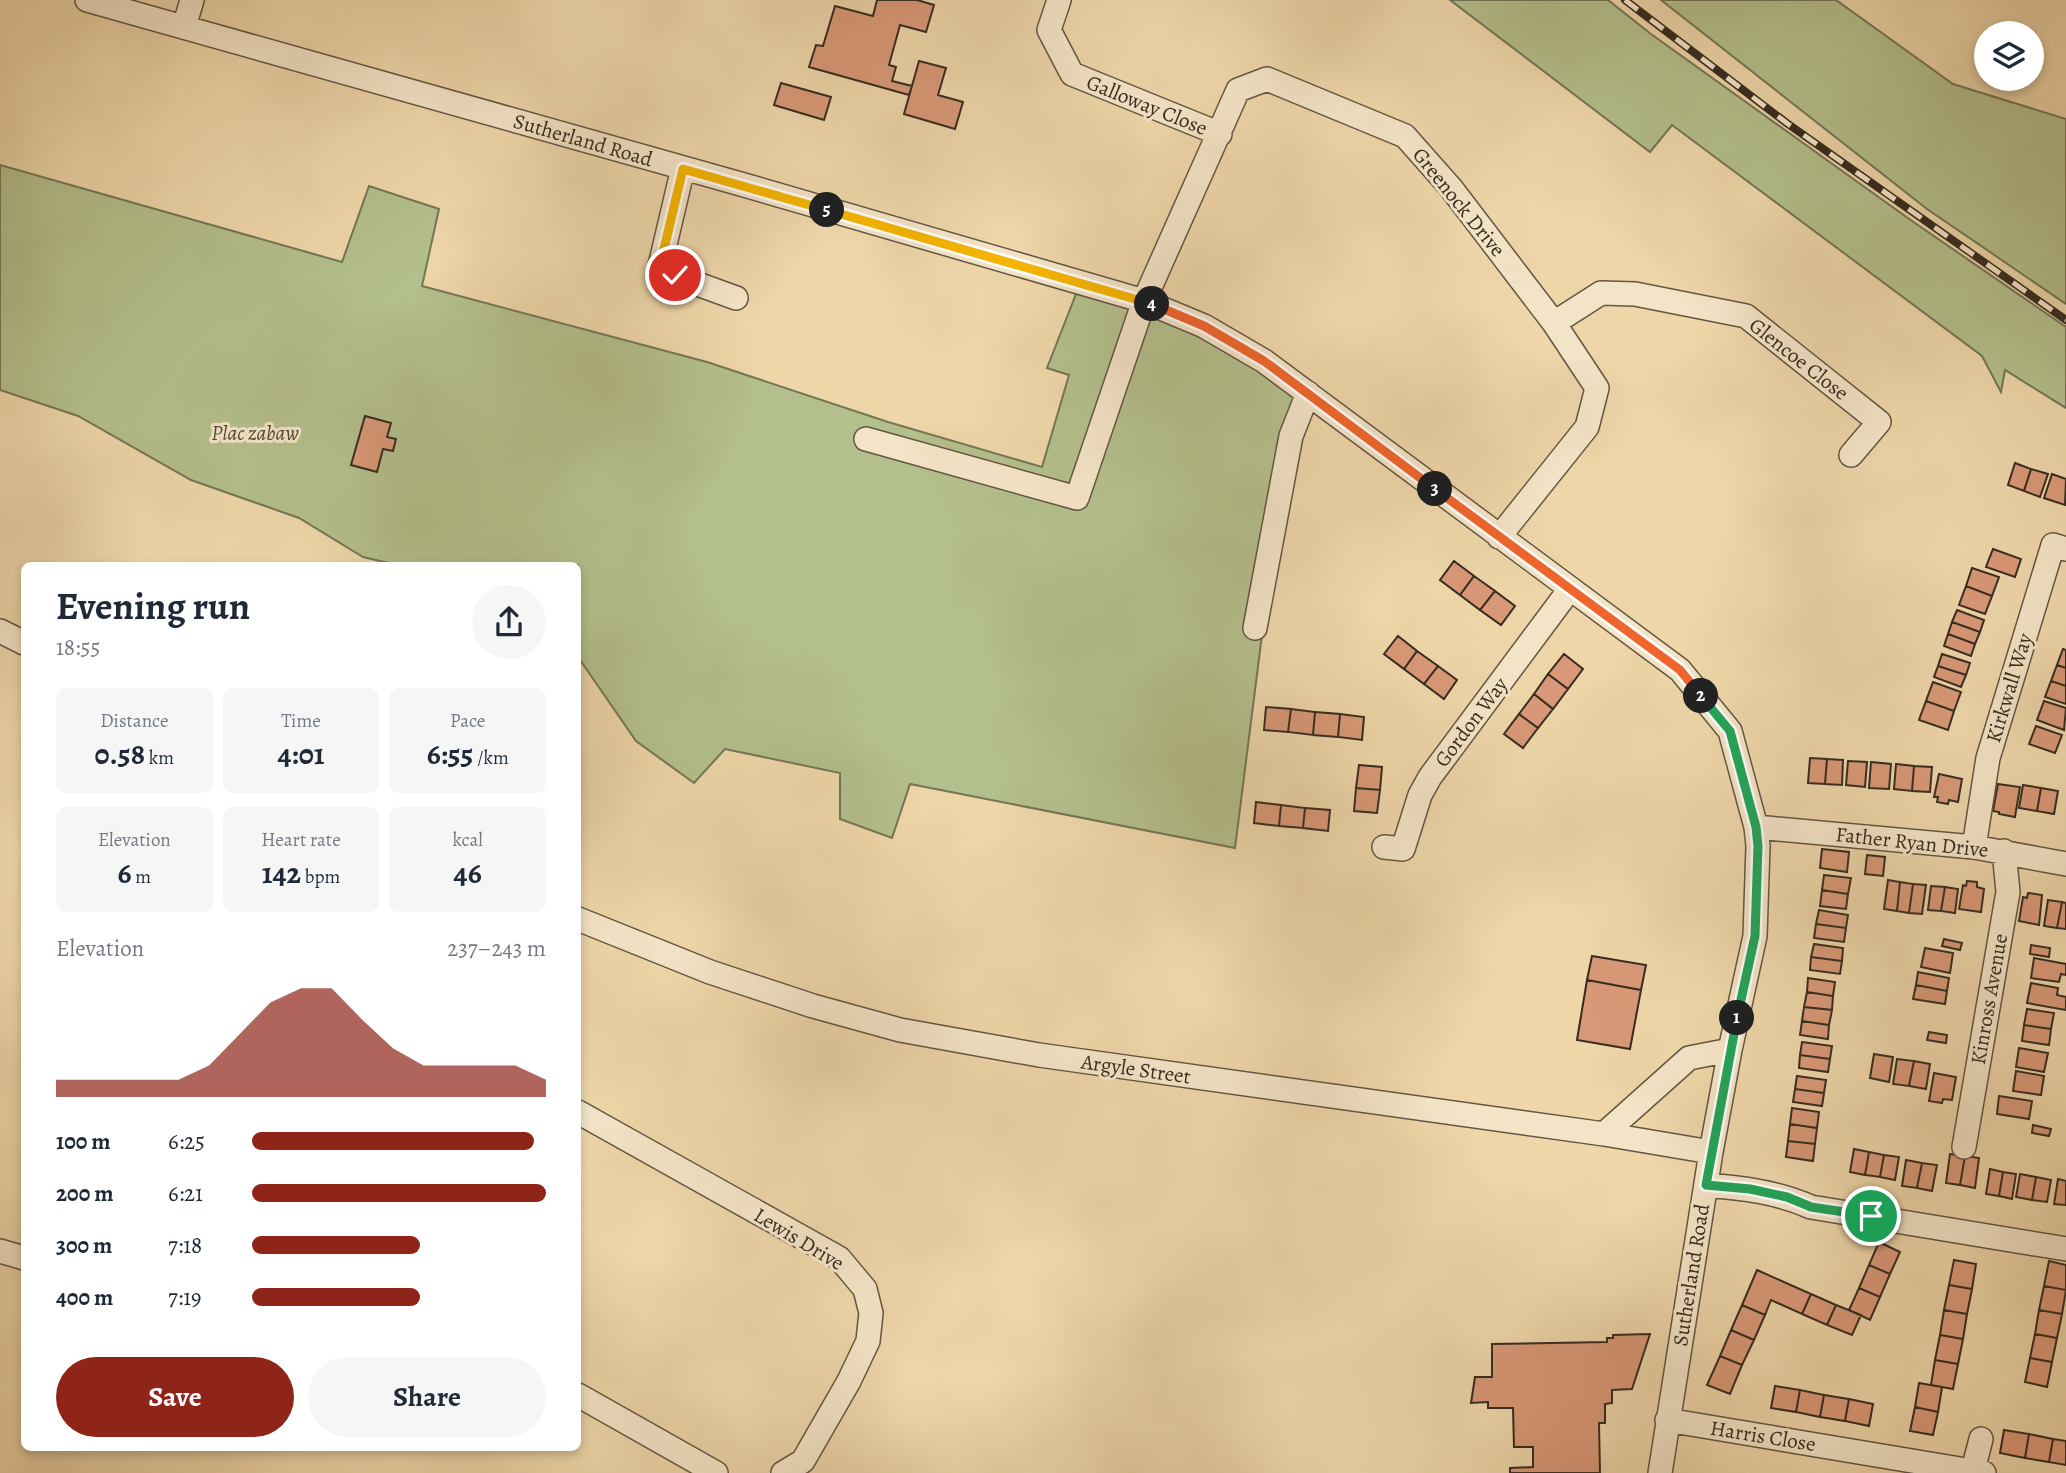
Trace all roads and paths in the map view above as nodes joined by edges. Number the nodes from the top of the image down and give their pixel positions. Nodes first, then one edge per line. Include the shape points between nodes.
1 (87, 0) edge
2 (192, 0) edge
3 (1059, 0) edge
4 (184, 27) junction
5 (1220, 134) junction
6 (683, 169) junction
7 (736, 298) dead end
8 (1144, 301) junction
9 (1555, 323) junction
10 (1308, 393) junction
11 (866, 439) dead end
12 (1851, 455) dead end
13 (1499, 537) junction
14 (2066, 549) edge
15 (1570, 589) junction
16 (1255, 628) dead end
17 (0, 631) edge
18 (21, 642) edge
19 (1756, 827) junction
20 (1384, 847) dead end
21 (1974, 847) junction
22 (2004, 851) junction
23 (2066, 864) edge
24 (581, 925) edge
25 (1730, 1050) junction
26 (581, 1114) edge
27 (1604, 1134) junction
28 (1964, 1147) dead end
29 (1711, 1152) junction
30 (1706, 1185) junction
31 (2066, 1249) edge
32 (0, 1251) edge
33 (21, 1257) edge
34 (581, 1397) edge
35 (1667, 1420) junction
36 (1981, 1439) dead end
37 (1978, 1472) edge
38 (716, 1473) edge
39 (783, 1473) edge
40 (1660, 1473) edge

1 - 4 street, Sutherland Road
2 - 4 street
3 - 5 street, Galloway Close via 1049,30 1072,74
4 - 6 street, Sutherland Road
5 - 8 street, Greenock Drive
5 - 9 street, Greenock Drive via 1238,90 1267,79 1405,136
6 - 7 street via 659,270
6 - 8 street, Sutherland Road
8 - 10 street, Sutherland Road via 1204,326
8 - 11 street, Greenock Drive via 1077,498
9 - 12 street, Glencoe Close via 1601,293 1635,294 1746,316 1879,422
9 - 13 street, Greenock Drive via 1597,388 1587,427
10 - 13 street, Sutherland Road
10 - 16 street via 1291,436
13 - 15 street, Sutherland Road
14 - 21 street, Kirkwall Way via 2053,545 1989,758
15 - 19 street, Sutherland Road via 1680,670 1730,731
15 - 20 street, Gordon Way via 1430,777 1403,849
17 - 18 street
19 - 21 street, Father Ryan Drive
19 - 25 street, Sutherland Road via 1755,936
21 - 22 street, Father Ryan Drive
22 - 23 street, Father Ryan Drive
22 - 28 street, Kinross Avenue via 2008,892
24 - 27 street, Argyle Street via 813,1006 900,1030 1039,1055
25 - 27 street via 1689,1058
25 - 29 street, Sutherland Road
26 - 39 street, Lewis Drive via 839,1258 865,1289 871,1313 868,1341 803,1461
27 - 29 street, Argyle Street
29 - 30 street, Sutherland Road
30 - 31 street via 1750,1189 1811,1207
30 - 35 street, Sutherland Road
32 - 33 street
34 - 38 street
35 - 37 street, Harris Close
35 - 40 street, Sutherland Road
36 - 37 street

